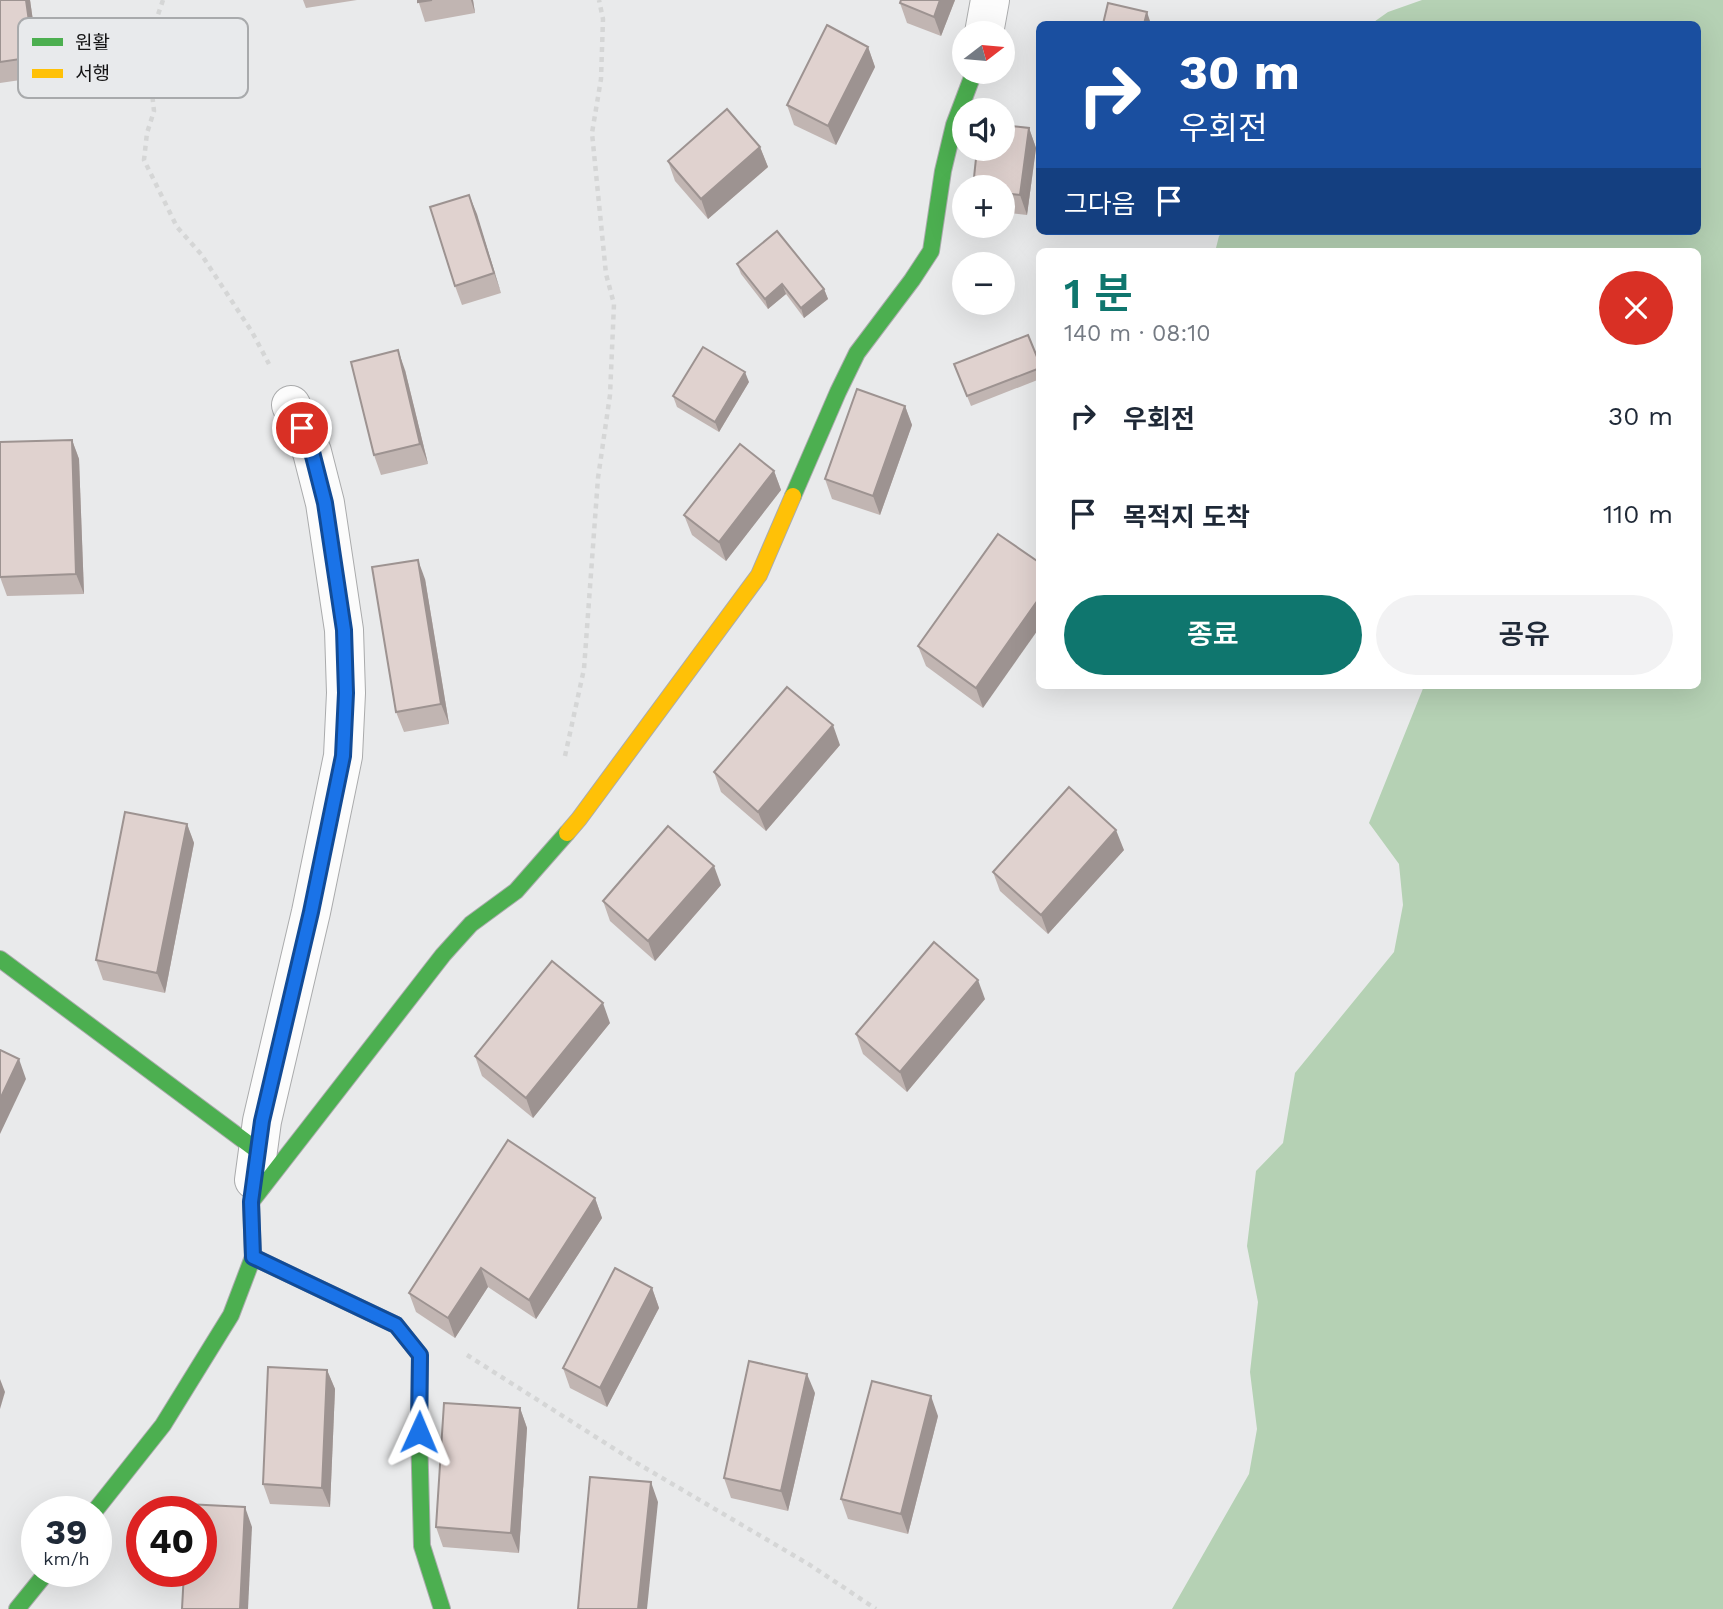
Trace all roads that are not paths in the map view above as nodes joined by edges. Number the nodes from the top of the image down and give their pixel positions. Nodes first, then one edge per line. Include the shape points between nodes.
1 (990, 0) edge
2 (986, 21) edge
3 (969, 84) edge
4 (291, 405) road end
5 (0, 959) edge
6 (258, 1151) junction
7 (251, 1202) junction
8 (253, 1257) junction
9 (107, 1496) edge
10 (35, 1587) edge
11 (17, 1609) edge
12 (442, 1609) edge

1 - 2 street
3 - 7 street via 943,171 931,251 857,354 759,575 579,819 516,891 471,924 443,955
4 - 6 street via 312,452 325,503 344,630 346,693 343,756
5 - 6 street
6 - 7 street
7 - 8 street
8 - 9 street via 231,1315 163,1426
8 - 12 street via 396,1325 420,1355 422,1546
10 - 11 street

